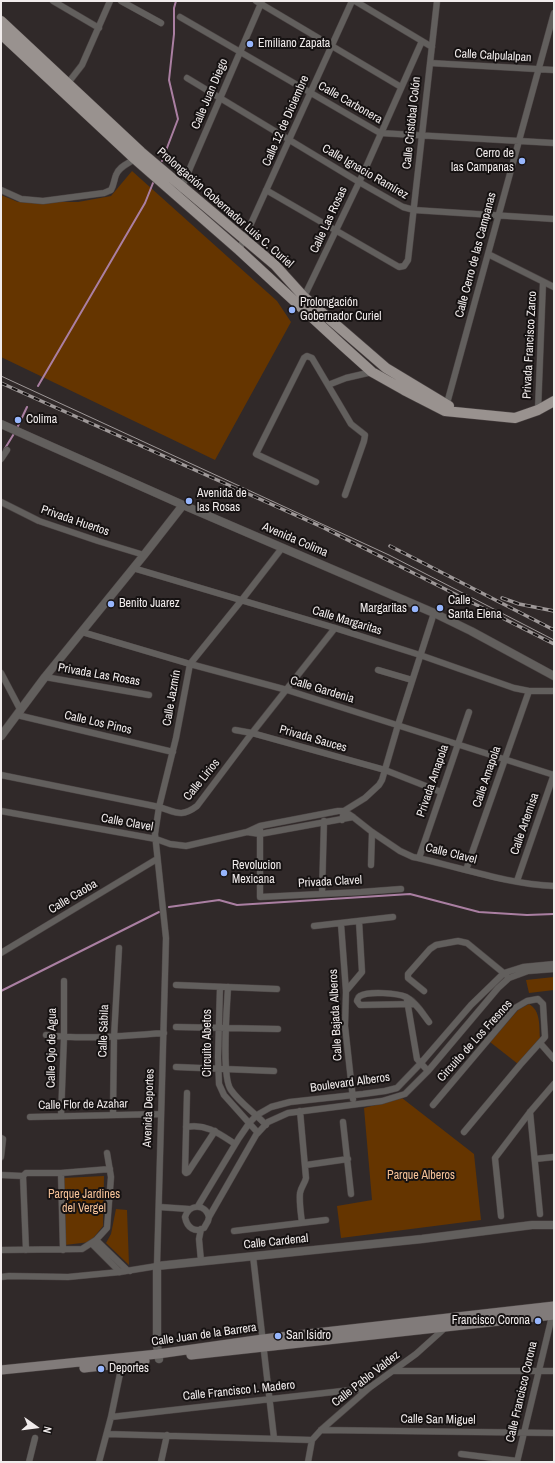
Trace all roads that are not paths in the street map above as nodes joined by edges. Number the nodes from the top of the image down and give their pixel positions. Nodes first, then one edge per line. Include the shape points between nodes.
1 (53, 1) edge
2 (110, 1) edge
3 (121, 1) edge
4 (354, 1) edge
5 (437, 1) edge
6 (260, 2) edge
7 (554, 13) edge
8 (180, 17) dead end
9 (1, 21) edge
10 (161, 23) dead end
11 (99, 28) junction
12 (1, 34) edge
13 (422, 41) junction
14 (332, 46) junction
15 (432, 47) junction
16 (240, 52) junction
17 (430, 63) junction
18 (538, 70) junction
19 (554, 70) edge
20 (187, 78) dead end
21 (68, 83) junction
22 (401, 87) junction
23 (310, 93) junction
24 (220, 98) junction
25 (380, 133) junction
26 (422, 135) junction
27 (289, 140) junction
28 (519, 141) junction
29 (554, 143) edge
30 (138, 156) junction
31 (359, 182) junction
32 (183, 186) junction
33 (1, 190) edge
34 (266, 190) junction
35 (176, 196) junction
36 (414, 210) junction
37 (499, 215) junction
38 (554, 219) edge
39 (336, 231) junction
40 (245, 239) junction
41 (240, 250) junction
42 (488, 254) junction
43 (543, 282) junction
44 (554, 287) edge
45 (304, 297) junction
46 (372, 372) junction
47 (328, 385) junction
48 (554, 401) edge
49 (446, 408) junction
50 (538, 410) junction
51 (1, 424) edge
52 (7, 450) dead end
53 (1, 459) edge
54 (316, 482) dead end
55 (345, 495) dead end
56 (1, 502) edge
57 (183, 505) junction
58 (282, 548) junction
59 (144, 555) junction
60 (133, 568) junction
61 (241, 601) junction
62 (434, 613) junction
63 (335, 628) junction
64 (82, 632) junction
65 (420, 655) junction
66 (190, 664) junction
67 (378, 670) dead end
68 (1, 673) edge
69 (554, 676) edge
70 (45, 677) junction
71 (412, 680) junction
72 (287, 690) junction
73 (529, 691) junction
74 (554, 691) edge
75 (149, 695) dead end
76 (469, 712) dead end
77 (19, 713) junction
78 (398, 725) junction
79 (235, 730) dead end
80 (252, 733) junction
81 (1, 736) edge
82 (458, 745) junction
83 (173, 752) junction
84 (505, 760) junction
85 (385, 770) junction
86 (1, 775) edge
87 (554, 775) edge
88 (441, 792) junction
89 (159, 807) junction
90 (1, 811) edge
91 (344, 811) junction
92 (353, 816) junction
93 (342, 820) junction
94 (324, 821) junction
95 (260, 826) junction
96 (248, 832) junction
97 (372, 832) junction
98 (260, 834) junction
99 (156, 839) junction
100 (419, 858) junction
101 (157, 859) junction
102 (371, 865) dead end
103 (466, 870) junction
104 (517, 881) junction
105 (554, 886) edge
106 (401, 889) dead end
107 (322, 894) junction
108 (393, 917) dead end
109 (359, 921) junction
110 (342, 924) junction
111 (314, 926) dead end
112 (119, 948) dead end
113 (1, 953) edge
114 (554, 964) edge
115 (554, 969) edge
116 (504, 973) junction
117 (509, 978) junction
118 (64, 981) dead end
119 (176, 985) dead end
120 (220, 987) junction
121 (228, 987) junction
122 (277, 989) dead end
123 (346, 991) junction
124 (424, 991) dead end
125 (411, 1004) junction
126 (429, 1022) dead end
127 (176, 1027) dead end
128 (219, 1028) junction
129 (226, 1028) junction
130 (278, 1029) dead end
131 (164, 1033) junction
132 (46, 1036) dead end
133 (64, 1037) junction
134 (114, 1037) junction
135 (540, 1043) junction
136 (554, 1059) edge
137 (420, 1064) junction
138 (176, 1067) dead end
139 (218, 1069) junction
140 (226, 1069) junction
141 (274, 1071) dead end
142 (428, 1071) junction
143 (554, 1084) edge
144 (187, 1093) dead end
145 (353, 1095) junction
146 (354, 1104) junction
147 (433, 1105) dead end
148 (300, 1111) junction
149 (530, 1112) junction
150 (161, 1114) junction
151 (113, 1115) junction
152 (257, 1115) junction
153 (61, 1116) junction
154 (30, 1117) dead end
155 (250, 1122) junction
156 (343, 1122) dead end
157 (266, 1125) junction
158 (186, 1127) junction
159 (215, 1131) junction
160 (464, 1132) dead end
161 (258, 1133) junction
162 (1, 1138) edge
163 (235, 1144) junction
164 (107, 1153) dead end
165 (1, 1157) edge
166 (554, 1157) edge
167 (348, 1159) junction
168 (535, 1159) junction
169 (306, 1165) junction
170 (110, 1169) junction
171 (61, 1173) junction
172 (1, 1175) edge
173 (23, 1176) junction
174 (351, 1194) dead end
175 (198, 1206) junction
176 (159, 1207) junction
177 (189, 1209) junction
178 (540, 1214) dead end
179 (501, 1216) dead end
180 (209, 1217) junction
181 (326, 1220) dead end
182 (302, 1223) junction
183 (554, 1225) edge
184 (201, 1230) junction
185 (234, 1232) dead end
186 (94, 1242) junction
187 (1, 1250) edge
188 (26, 1250) junction
189 (63, 1250) junction
190 (253, 1256) junction
191 (201, 1261) junction
192 (157, 1266) junction
193 (130, 1271) junction
194 (120, 1272) junction
195 (1, 1277) edge
196 (554, 1309) edge
197 (447, 1322) junction
198 (264, 1342) junction
199 (158, 1356) junction
200 (122, 1364) junction
201 (1, 1370) edge
202 (554, 1370) edge
203 (24, 1371) junction
204 (394, 1371) junction
205 (538, 1372) junction
206 (1, 1376) edge
207 (369, 1388) junction
208 (270, 1399) junction
209 (111, 1417) junction
210 (321, 1430) junction
211 (524, 1433) junction
212 (554, 1433) edge
213 (107, 1434) junction
214 (167, 1435) junction
215 (35, 1438) dead end
216 (274, 1438) junction
217 (312, 1440) junction
218 (461, 1454) dead end
219 (517, 1461) edge
220 (29, 1462) edge
221 (99, 1462) edge
222 (161, 1462) edge
223 (308, 1462) edge

1 - 11 street
2 - 11 street
3 - 10 street
4 - 13 street
4 - 14 street, Calle 12 de Diciembre
5 - 15 street, Calle Cristóbal Colón
6 - 14 street
6 - 16 street, Calle Juan Diego
7 - 18 street, Calle Cerro de las Campanas
8 - 16 street, Calle Carbonera
9 - 21 main road, Prolongación Gobernador Luis C. Curiel
11 - 21 street via 82,65
12 - 30 main road, Prolongación Gobernador Luis C. Curiel
13 - 15 street
13 - 22 street, Calle Las Rosas
14 - 22 street
14 - 23 street, Calle 12 de Diciembre
15 - 17 street, Calle Cristóbal Colón
16 - 23 street, Calle Carbonera
16 - 24 street, Calle Juan Diego
17 - 18 street, Calle Calpulalpan
17 - 26 street, Calle Cristóbal Colón
18 - 19 street, Calle Calpulalpan
18 - 28 street, Calle Cerro de las Campanas
20 - 24 street, Calle Ignacio Ramírez
21 - 30 main road, Prolongación Gobernador Luis C. Curiel
22 - 25 street, Calle Las Rosas
23 - 25 street, Calle Carbonera
23 - 27 street, Calle 12 de Diciembre
24 - 27 street, Calle Ignacio Ramírez
24 - 32 street, Calle Juan Diego
25 - 26 street, Calle Carbonera
25 - 31 street, Calle Las Rosas
26 - 28 street, Calle Carbonera
26 - 36 street, Calle Cristóbal Colón
27 - 31 street, Calle Ignacio Ramírez
27 - 34 street, Calle 12 de Diciembre
28 - 29 street, Calle Carbonera
28 - 37 street, Calle Cerro de las Campanas
30 - 32 main road, Prolongación Gobernador Luis C. Curiel
30 - 33 street via 119,170 115,184 107,191 43,201 21,199
30 - 35 main road, Prolongación Gobernador Luis C. Curiel
31 - 36 street, Calle Ignacio Ramírez via 402,207
31 - 39 street, Calle Las Rosas
32 - 35 street, Calle Juan Diego
32 - 40 main road, Prolongación Gobernador Luis C. Curiel
34 - 39 street
34 - 40 street, Calle 12 de Diciembre
35 - 41 main road, Prolongación Gobernador Luis C. Curiel
36 - 37 street, Calle Ignacio Ramírez
36 - 39 street, Calle Cristóbal Colón via 408,260 404,266 399,267
37 - 38 street, Calle Ignacio Ramírez
37 - 42 street, Calle Cerro de las Campanas
39 - 45 street, Calle Las Rosas
40 - 41 street, Calle 12 de Diciembre
40 - 45 main road, Prolongación Gobernador Luis C. Curiel via 275,265
41 - 46 main road, Prolongación Gobernador Luis C. Curiel
42 - 43 street
42 - 49 street, Calle Cerro de las Campanas
43 - 44 street
43 - 50 street, Privada Francisco Zarco
45 - 49 main road, Prolongación Gobernador Luis C. Curiel via 386,368
46 - 47 street
46 - 49 main road, Prolongación Gobernador Luis C. Curiel via 404,390
47 - 54 street via 312,358 304,358 256,454
47 - 55 street via 351,424 365,435
48 - 50 main road, Prolongación Gobernador Luis C. Curiel
49 - 50 main road, Prolongación Gobernador Luis C. Curiel via 464,413 515,418
51 - 57 street, Avenida Colima
52 - 53 street
56 - 59 street, Privada Huertos via 39,521
57 - 58 street, Avenida Colima
57 - 59 street
58 - 61 street, Calle Jazmín
58 - 62 street, Avenida Colima
59 - 60 street
60 - 61 street, Calle Margaritas
60 - 64 street
61 - 63 street, Calle Margaritas
61 - 66 street, Calle Jazmín
62 - 65 street
62 - 69 street, Avenida Colima
63 - 65 street, Calle Margaritas
63 - 72 street, Calle Lirios
64 - 66 street, Calle Gardenia
64 - 70 street
65 - 71 street
65 - 73 street, Calle Margaritas
66 - 72 street, Calle Gardenia
66 - 83 street, Calle Jazmín
67 - 71 street
68 - 77 street
70 - 75 street, Privada Las Rosas
70 - 77 street
71 - 78 street
72 - 78 street, Calle Gardenia
72 - 80 street, Calle Lirios
73 - 74 street, Calle Margaritas
73 - 84 street, Calle Amapola
76 - 82 street, Privada Amapola
77 - 81 street
77 - 83 street, Calle Los Pinos
78 - 82 street, Calle Gardenia
78 - 85 street
79 - 80 street, Privada Sauces
80 - 85 street, Privada Sauces
80 - 89 street, Calle Lirios via 197,806 182,814
82 - 84 street, Calle Gardenia
82 - 88 street, Privada Amapola
83 - 89 street, Calle Jazmín
84 - 87 street, Calle Gardenia
84 - 103 street, Calle Amapola
85 - 88 street, Privada Sauces
85 - 91 street via 379,785 365,798
86 - 89 street, Calle Lirios
87 - 104 street, Calle Artemisa
88 - 100 street, Privada Amapola
89 - 99 street, Calle Jazmín
90 - 99 street, Calle Clavel
91 - 92 street, Calle Clavel
91 - 93 street
91 - 95 street, Calle Clavel
92 - 93 street, Calle Clavel
92 - 97 street, Calle Clavel
93 - 94 street, Calle Clavel
94 - 98 street, Calle Clavel
94 - 107 street
95 - 96 street, Calle Clavel
95 - 98 street, Privada Clavel
96 - 98 street, Calle Clavel
96 - 99 street, Calle Clavel via 186,846
97 - 100 street, Calle Clavel via 400,851
97 - 102 street
98 - 107 street, Privada Clavel via 260,897
99 - 101 street, Calle Jazmín
100 - 103 street, Calle Clavel
101 - 113 street, Calle Caoba
101 - 131 street, Avenida Deportes via 166,927
103 - 104 street, Calle Clavel
104 - 105 street, Calle Clavel
106 - 107 street, Privada Clavel
108 - 109 street
109 - 110 street
109 - 123 street via 362,972
110 - 111 street
110 - 123 street, Calle Bajada Alberos
112 - 134 street, Calle Sábila
114 - 116 street, Boulevard Alberos via 523,967
115 - 117 street, Boulevard Alberos via 528,971
116 - 117 street
116 - 124 street via 467,943 458,941 436,945 408,974 408,978
116 - 137 street, Boulevard Alberos via 471,1005
117 - 142 street, Boulevard Alberos
118 - 133 street, Calle Ojo de Agua
119 - 120 street
120 - 121 street
120 - 128 street, Circuito Abetos
121 - 122 street
121 - 129 street, Circuito Abetos
123 - 145 street, Calle Bajada Alberos via 345,1026
125 - 125 street via 360,1005 357,1001 362,995 382,993 406,997
125 - 126 street
125 - 137 street via 417,1058
127 - 128 street
128 - 129 street
128 - 139 street, Circuito Abetos
129 - 130 street
129 - 140 street, Circuito Abetos
131 - 134 street
131 - 150 street, Avenida Deportes
132 - 133 street
133 - 134 street
133 - 153 street, Calle Ojo de Agua
134 - 151 street, Calle Sábila
135 - 136 street
135 - 147 street, Circuito de Los Fresnos via 545,1037 544,1004 538,999 527,1001 515,1008
135 - 160 street, Circuito de Los Fresnos
137 - 142 street
137 - 145 street, Boulevard Alberos via 397,1088
138 - 139 street
139 - 140 street
139 - 155 street, Circuito Abetos via 219,1084 224,1095
140 - 141 street
140 - 152 street, Circuito Abetos via 230,1089
142 - 146 street, Boulevard Alberos via 405,1094 382,1101
143 - 149 street
144 - 158 street
145 - 146 street, Calle Bajada Alberos
145 - 152 street, Boulevard Alberos via 290,1102 271,1107
146 - 148 street, Boulevard Alberos
148 - 157 street, Boulevard Alberos via 288,1113
148 - 169 street
149 - 168 street
149 - 179 street via 496,1158
150 - 151 street, Calle Flor de Azahar
150 - 176 street, Avenida Deportes
151 - 153 street, Calle Flor de Azahar
152 - 155 street, Boulevard Alberos
152 - 157 street, Circuito Abetos
153 - 154 street, Calle Flor de Azahar
155 - 161 street, Circuito Abetos
155 - 163 street, Boulevard Alberos
156 - 167 street
157 - 161 street, Boulevard Alberos
158 - 159 street via 204,1126
158 - 159 street via 186,1174
159 - 163 street
161 - 180 street, Boulevard Alberos
162 - 165 street
163 - 175 street, Boulevard Alberos
164 - 170 street
166 - 168 street
167 - 169 street
167 - 174 street
168 - 178 street
169 - 182 street via 306,1183 300,1194
170 - 171 street
170 - 186 street via 107,1228
171 - 173 street via 26,1173
171 - 189 street
172 - 173 street
173 - 188 street
175 - 177 street
175 - 180 street via 205,1210
176 - 177 street
176 - 192 street, Avenida Deportes
177 - 184 street via 185,1217 188,1226
180 - 184 street
181 - 182 street
182 - 185 street
183 - 190 street, Calle Cardenal via 532,1225
184 - 191 street
186 - 189 street via 82,1249
186 - 193 street
186 - 194 street
187 - 188 street
188 - 189 street
190 - 191 street, Calle Cardenal
190 - 198 street
191 - 192 street, Calle Cardenal
192 - 193 street, Calle Cardenal
192 - 199 street, Avenida Deportes
193 - 194 street, Calle Cardenal
194 - 195 street, Calle Cardenal via 68,1278
196 - 197 main road, Calle Juan de la Barrera
196 - 205 street, Calle Francisco Corona
197 - 198 main road, Calle Juan de la Barrera
197 - 204 street, Calle Pablo Valdez
198 - 199 main road, Calle Juan de la Barrera
198 - 208 street
199 - 200 main road, Calle Juan de la Barrera
199 - 203 main road, Calle Juan de la Barrera
200 - 203 main road, Calle Juan de la Barrera
200 - 209 street
201 - 203 main road, Calle Juan de la Barrera
202 - 205 street
203 - 206 main road, Calle Juan de la Barrera
204 - 205 street
204 - 207 street, Calle Pablo Valdez
205 - 211 street, Calle Francisco Corona
207 - 208 street, Calle Francisco I. Madero
207 - 210 street, Calle Pablo Valdez
208 - 209 street, Calle Francisco I. Madero
208 - 216 street
209 - 213 street
210 - 211 street, Calle San Miguel
210 - 217 street, Calle Pablo Valdez
211 - 212 street, Calle San Miguel
211 - 219 street, Calle Francisco Corona
213 - 214 street
213 - 221 street
214 - 216 street
214 - 222 street
215 - 220 street
216 - 217 street
217 - 223 street
218 - 219 street

